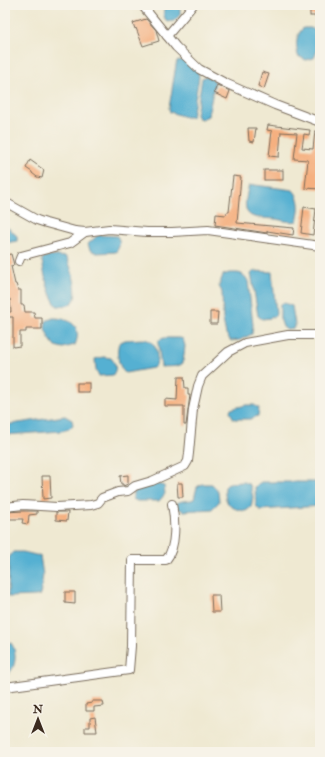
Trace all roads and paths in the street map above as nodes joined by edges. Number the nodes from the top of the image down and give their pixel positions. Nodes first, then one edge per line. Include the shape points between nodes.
1 (142, 5) edge
2 (193, 5) edge
3 (167, 36) junction
4 (320, 122) edge
5 (5, 202) edge
6 (85, 232) junction
7 (320, 246) edge
8 (19, 261) dead end
9 (320, 333) edge
10 (172, 504) dead end
11 (5, 507) edge
12 (5, 687) edge

1 - 3 street
2 - 3 street
3 - 4 street via 199,69 275,105
5 - 6 street via 46,223
6 - 7 street via 109,229 160,232 208,230
6 - 8 street via 70,243 21,256
9 - 11 street via 288,335 245,343 228,352 202,376 193,409 188,461 185,466 90,505 57,507 23,504
10 - 12 street via 175,520 171,554 166,560 132,560 129,670

